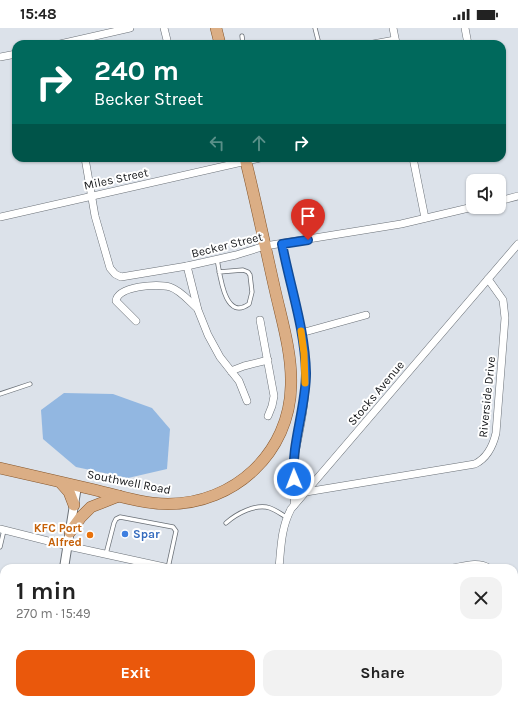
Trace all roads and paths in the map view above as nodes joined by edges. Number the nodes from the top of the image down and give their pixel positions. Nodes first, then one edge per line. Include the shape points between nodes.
1 (130, 28) edge
2 (164, 28) edge
3 (216, 28) edge
4 (316, 28) edge
5 (393, 28) edge
6 (465, 28) edge
7 (242, 36) dead end
8 (78, 40) edge
9 (167, 40) edge
10 (219, 40) edge
11 (242, 40) edge
12 (318, 40) edge
13 (396, 40) edge
14 (467, 40) edge
15 (12, 55) edge
16 (0, 57) edge
17 (86, 162) edge
18 (237, 162) edge
19 (246, 162) edge
20 (414, 162) edge
21 (92, 195) junction
22 (518, 196) edge
23 (506, 199) edge
24 (466, 209) edge
25 (0, 216) edge
26 (425, 218) junction
27 (282, 244) junction
28 (518, 244) edge
29 (265, 246) junction
30 (217, 259) junction
31 (187, 266) junction
32 (219, 272) junction
33 (488, 279) junction
34 (198, 310) junction
35 (366, 315) dead end
36 (260, 320) dead end
37 (136, 321) dead end
38 (301, 333) junction
39 (268, 360) junction
40 (231, 371) junction
41 (30, 384) dead end
42 (0, 394) edge
43 (248, 401) dead end
44 (268, 416) dead end
45 (0, 468) edge
46 (61, 483) junction
47 (78, 486) junction
48 (306, 492) junction
49 (119, 496) junction
50 (74, 505) junction
51 (294, 505) junction
52 (286, 517) junction
53 (226, 523) dead end
54 (2, 529) edge
55 (70, 532) junction
56 (68, 546) junction
57 (0, 547) edge
58 (106, 554) junction
59 (65, 564) edge
60 (150, 564) edge
61 (169, 564) edge
62 (279, 564) edge

1 - 8 street
2 - 9 street
3 - 10 main road
4 - 12 lane
5 - 13 street
6 - 14 street
7 - 11 lane
15 - 16 street
17 - 21 street, Becker Street
18 - 21 street, Miles Street
19 - 29 main road, Southwell Road
20 - 26 street
21 - 25 street, Miles Street
21 - 31 street, Becker Street via 95,216 110,268 115,274 124,277
22 - 23 street
24 - 26 street, Becker Street
26 - 27 street, Becker Street
27 - 29 street, Becker Street
27 - 38 street
28 - 33 street, Stocks Avenue
29 - 30 street, Becker Street
29 - 49 main road, Southwell Road via 288,350 291,386 288,412 281,433 268,456 230,489 208,498 188,503 166,504
30 - 31 street, Becker Street
30 - 32 lane
31 - 34 street
32 - 32 lane via 224,296 228,302 236,307 249,304 252,292 248,272
33 - 48 street, Stocks Avenue
33 - 48 street, Riverside Drive via 503,300 505,318 496,433 492,447 484,458 475,464
34 - 37 street via 171,287 148,286 127,290 116,299
34 - 40 street via 213,346
35 - 38 street
36 - 39 street
38 - 51 street via 306,373 294,458
39 - 40 street
39 - 44 street via 274,396
40 - 43 street via 239,381
41 - 42 lane
45 - 46 main road, Southwell Road
46 - 47 main road, Southwell Road
46 - 50 main road
47 - 49 main road, Southwell Road
47 - 50 street
48 - 51 street, Stocks Avenue
49 - 55 main road via 91,507
50 - 55 street
51 - 52 street, Stocks Avenue
52 - 53 lane via 264,507 240,513
52 - 62 street, Stocks Avenue
54 - 56 street
54 - 57 lane
55 - 56 street
56 - 58 street
56 - 59 street
58 - 60 street
58 - 61 lane via 114,523 120,517 173,527 176,531

